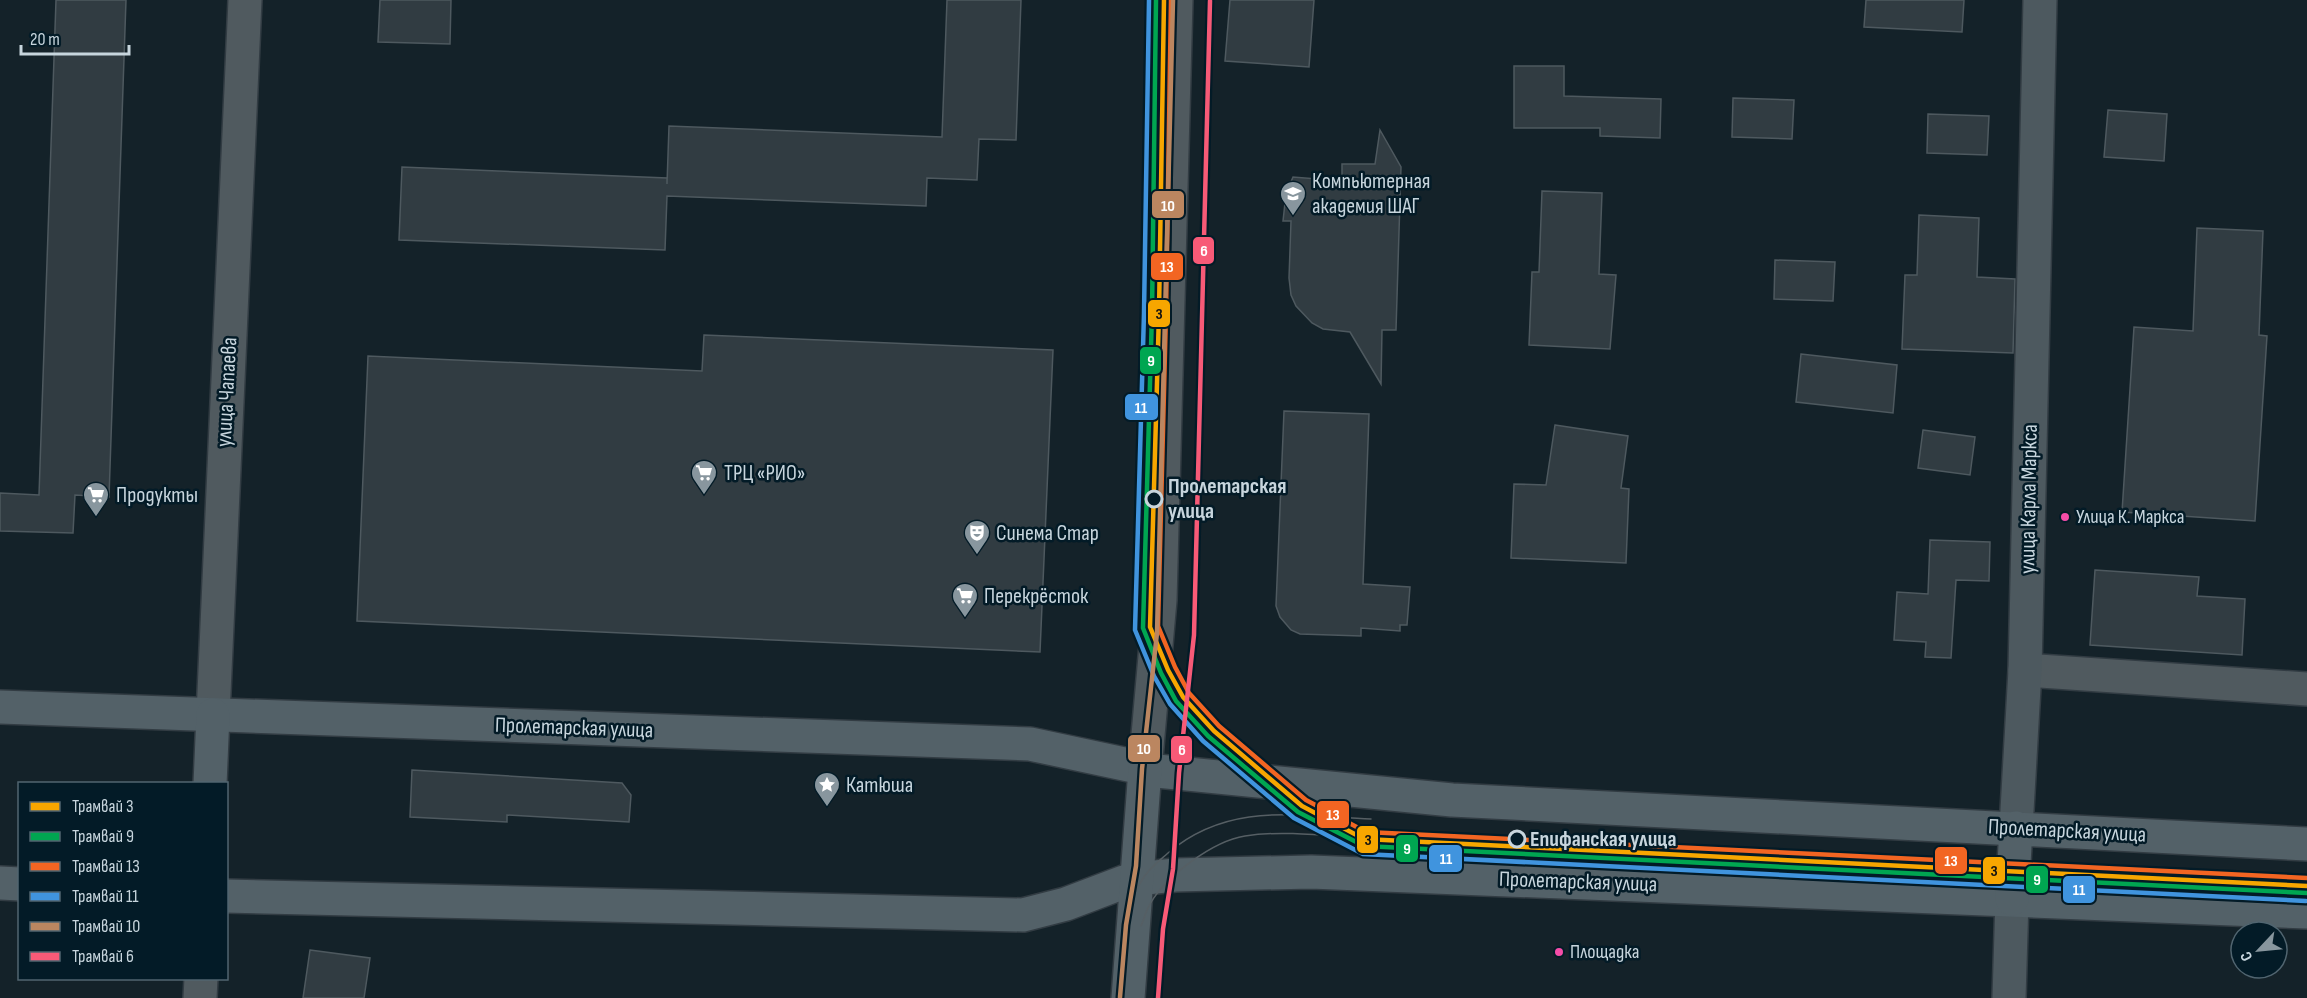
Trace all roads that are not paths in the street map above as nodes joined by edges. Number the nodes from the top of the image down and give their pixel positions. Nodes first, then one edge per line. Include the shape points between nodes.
1 (245, 0) edge
2 (1176, 0) edge
3 (2040, 0) edge
4 (2025, 670) junction
5 (2307, 689) edge
6 (0, 707) edge
7 (213, 715) junction
8 (1146, 769) junction
9 (210, 782) edge
10 (2016, 828) junction
11 (2307, 844) edge
12 (1136, 879) junction
13 (0, 883) edge
14 (18, 884) edge
15 (228, 896) edge
16 (2012, 899) junction
17 (2307, 912) edge
18 (201, 980) edge
19 (200, 998) edge
20 (1128, 998) edge
21 (2009, 998) edge

1 - 7 street, улица Чапаева
2 - 8 street via 1161,583
3 - 4 main road, улица Карла Маркса
4 - 5 street
4 - 10 main road, улица Карла Маркса
6 - 7 main road, Пролетарская улица
7 - 8 main road, Пролетарская улица via 1030,744
7 - 9 main road, улица Чапаева
8 - 10 main road, Пролетарская улица via 1452,800
8 - 12 main road
10 - 11 main road, Пролетарская улица
10 - 16 main road, улица Карла Маркса
12 - 15 main road, Пролетарская улица via 1023,915
12 - 16 main road, Пролетарская улица via 1311,872
12 - 20 main road
13 - 14 main road
16 - 17 main road, Пролетарская улица
16 - 21 main road, улица Карла Маркса
18 - 19 street

